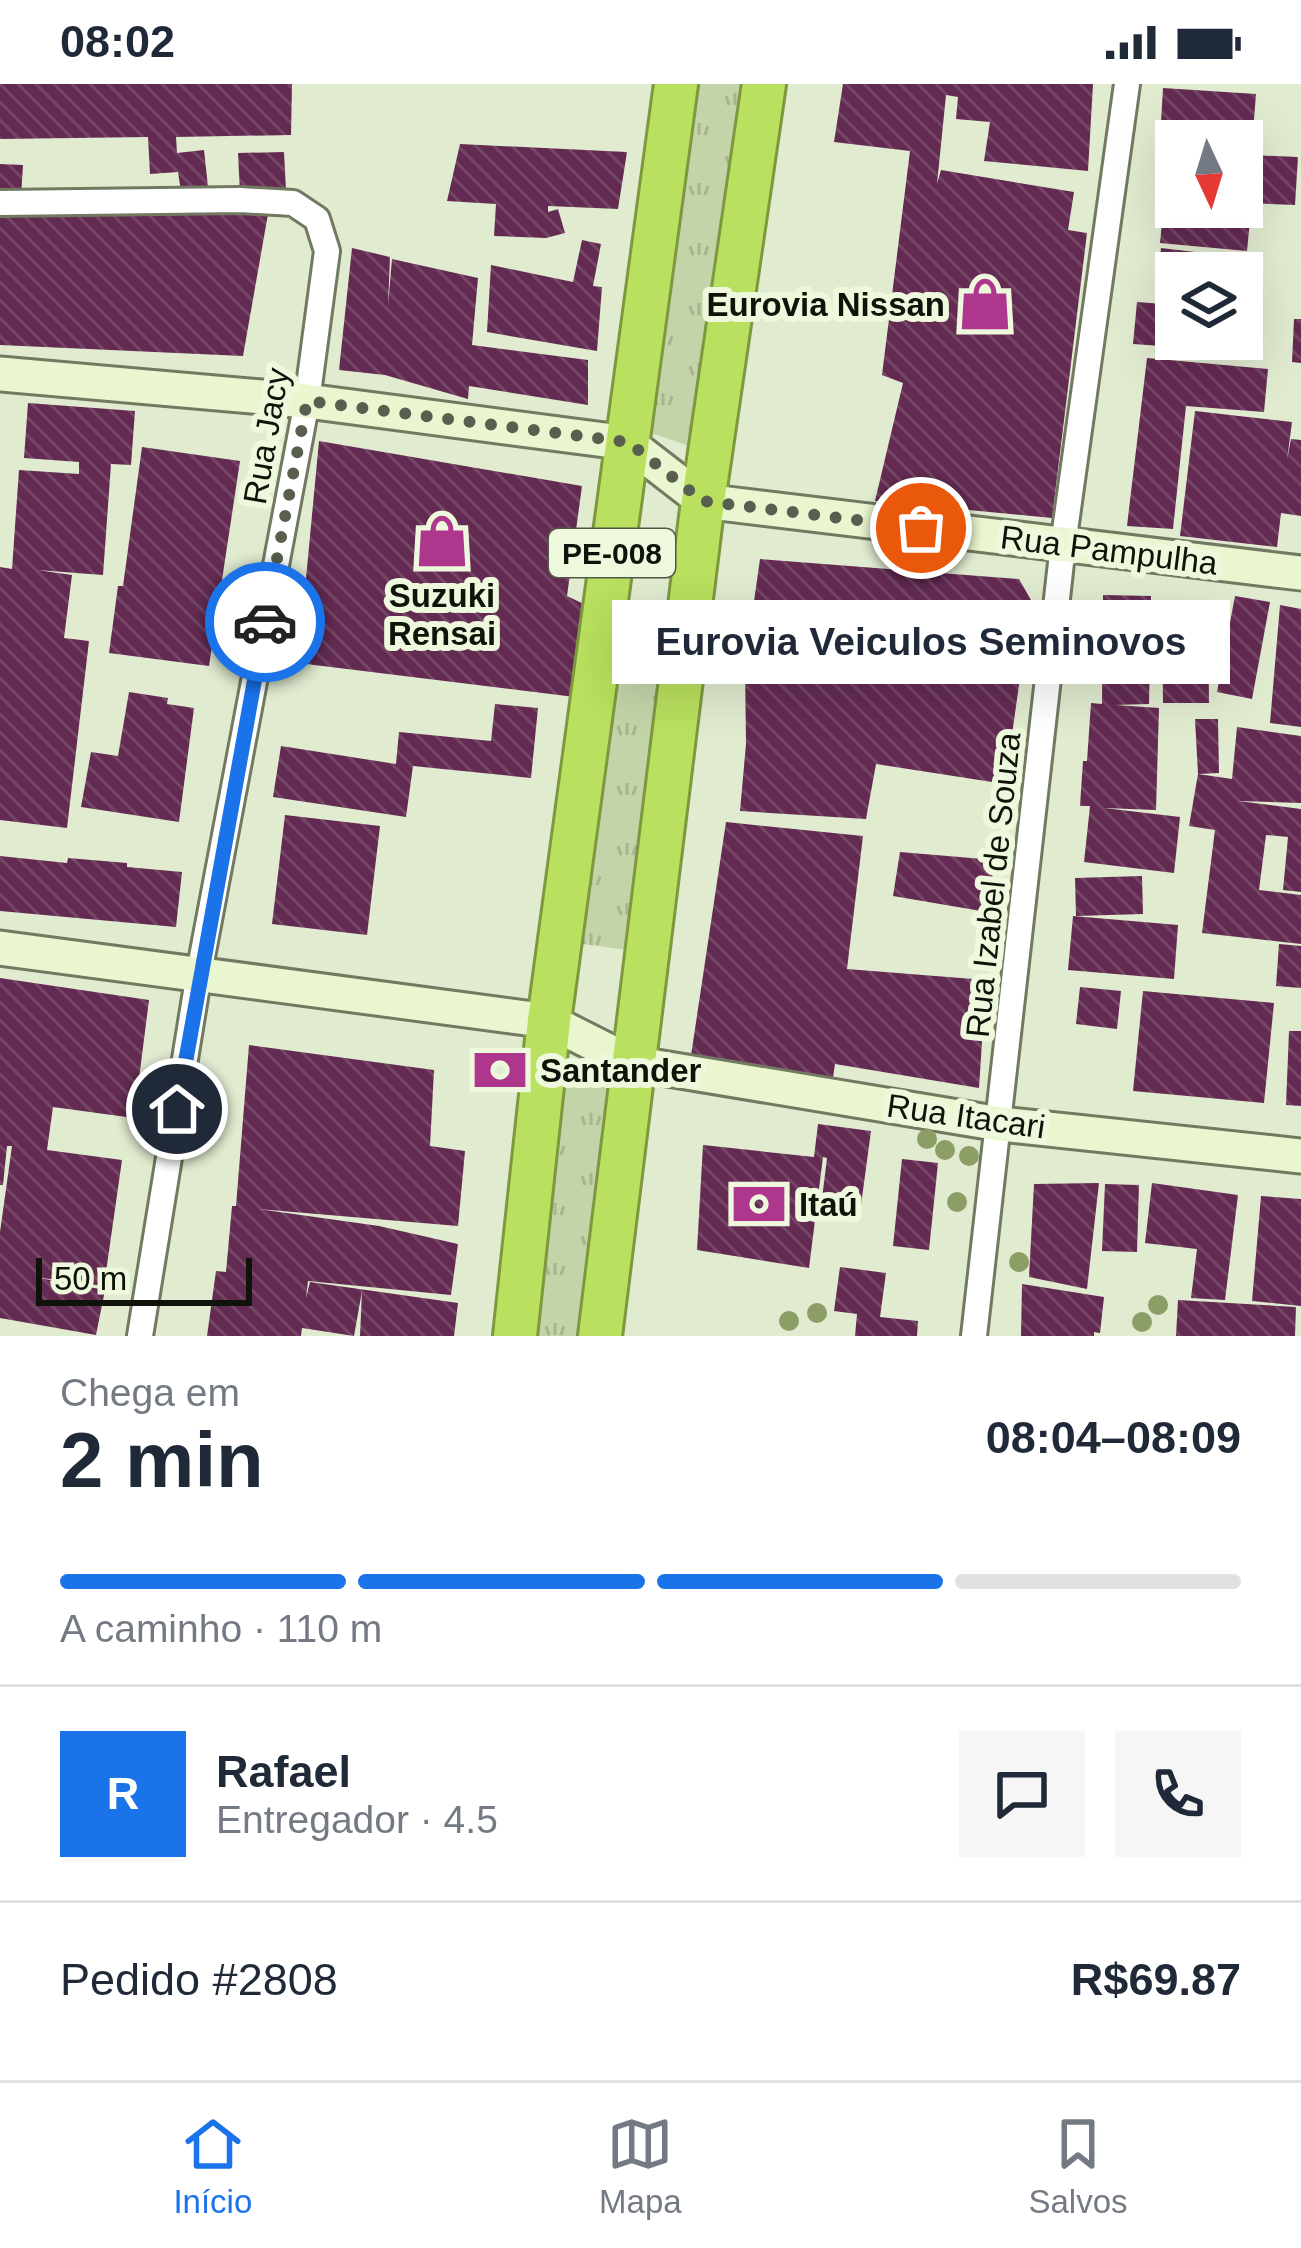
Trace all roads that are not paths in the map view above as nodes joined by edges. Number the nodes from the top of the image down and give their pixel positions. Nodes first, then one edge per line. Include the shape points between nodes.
1 (676, 84) edge
2 (764, 84) edge
3 (1127, 84) edge
4 (0, 203) edge
5 (0, 374) edge
6 (307, 401) junction
7 (628, 442) junction
8 (703, 501) junction
9 (1063, 545) junction
10 (1301, 573) edge
11 (0, 948) edge
12 (199, 973) junction
13 (549, 1021) junction
14 (632, 1063) junction
15 (1000, 1124) junction
16 (1301, 1156) edge
17 (140, 1336) edge
18 (514, 1336) edge
19 (600, 1336) edge
20 (974, 1336) edge

1 - 7 highway, PE-008
2 - 8 highway, PE-008
3 - 9 street, Rua Izabel de Souza
4 - 6 street, Rua Jacy via 240,200 307,210 327,250
5 - 6 main road
6 - 7 main road
6 - 12 street, Rua Jacy
7 - 8 main road
7 - 13 highway, PE-008
8 - 9 main road, Rua Pampulha
8 - 14 highway, PE-008
9 - 10 main road, Rua Pampulha
9 - 15 street, Rua Izabel de Souza
11 - 12 main road, Rua Itacari
12 - 13 main road, Rua Itacari
12 - 17 street, Rua Jacy
13 - 14 main road, Rua Itacari
13 - 18 highway, PE-008
14 - 15 main road, Rua Itacari
14 - 19 highway, PE-008
15 - 16 main road, Rua Itacari
15 - 20 street, Rua Izabel de Souza

